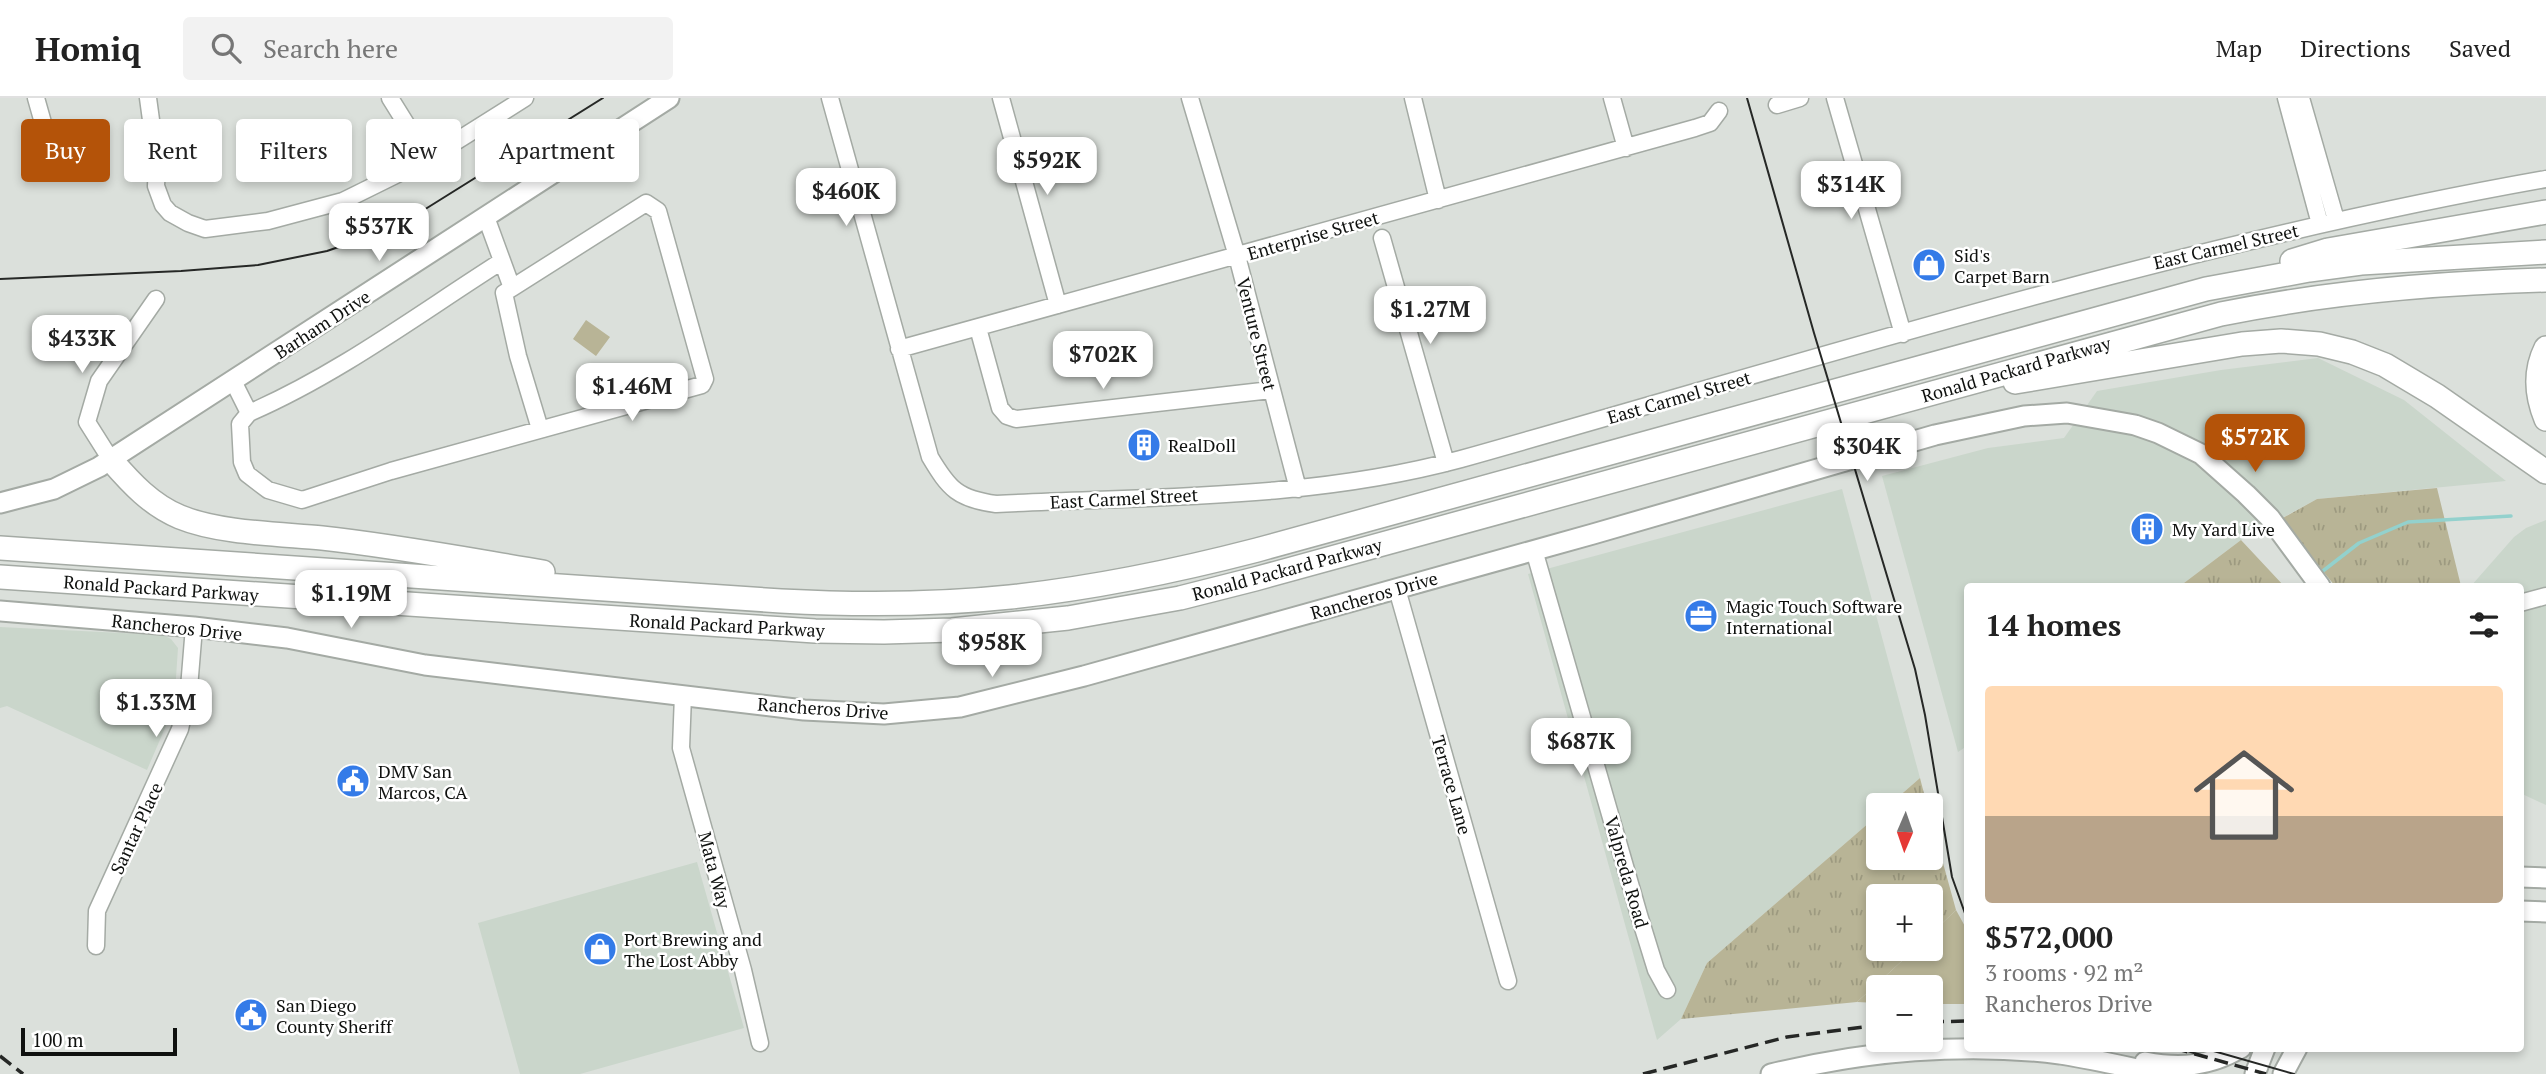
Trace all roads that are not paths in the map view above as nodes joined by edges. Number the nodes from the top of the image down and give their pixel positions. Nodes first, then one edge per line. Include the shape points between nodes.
1 (36, 98) edge
2 (148, 98) edge
3 (390, 98) edge
4 (525, 98) edge
5 (668, 98) edge
6 (830, 98) edge
7 (1001, 98) edge
8 (1190, 98) edge
9 (1413, 98) edge
10 (1612, 98) edge
11 (1800, 98) edge
12 (1835, 98) edge
13 (2286, 98) edge
14 (2301, 98) edge
15 (1777, 105) dead end
16 (1719, 111) dead end
17 (42, 119) edge
18 (403, 119) edge
19 (461, 138) edge
20 (1626, 148) junction
21 (2546, 179) edge
22 (381, 182) edge
23 (1438, 200) junction
24 (2546, 212) edge
25 (486, 217) junction
26 (2328, 222) junction
27 (1382, 238) dead end
28 (2546, 252) edge
29 (1237, 257) junction
30 (502, 261) junction
31 (2546, 280) edge
32 (512, 288) junction
33 (2206, 289) junction
34 (156, 299) dead end
35 (1058, 305) junction
36 (978, 327) junction
37 (1903, 334) junction
38 (899, 348) junction
39 (2546, 348) edge
40 (233, 381) junction
41 (1969, 382) junction
42 (1271, 390) junction
43 (249, 413) junction
44 (2546, 419) edge
45 (540, 429) junction
46 (111, 460) junction
47 (1446, 463) junction
48 (2546, 472) edge
49 (1298, 489) junction
50 (0, 503) edge
51 (2270, 530) junction
52 (0, 548) edge
53 (1534, 550) junction
54 (0, 577) edge
55 (2303, 583) edge
56 (2317, 583) edge
57 (1397, 589) junction
58 (625, 591) junction
59 (2546, 596) edge
60 (2524, 602) edge
61 (0, 611) edge
62 (194, 627) junction
63 (683, 695) junction
64 (2524, 877) edge
65 (2546, 878) edge
66 (2524, 911) edge
67 (2546, 912) edge
68 (96, 946) dead end
69 (1508, 981) dead end
70 (1667, 990) dead end
71 (760, 1042) dead end
72 (1964, 1051) edge
73 (2017, 1052) edge
74 (2234, 1052) edge
75 (2263, 1052) edge
76 (2295, 1052) edge
77 (2060, 1055) junction
78 (1771, 1074) edge
79 (2160, 1074) edge
80 (2255, 1074) edge
81 (2283, 1074) edge

1 - 17 street
2 - 22 street via 156,186 163,205 188,223 205,229 268,221 343,201
3 - 18 street
4 - 19 street
5 - 25 main road, Barham Drive
6 - 38 street, East Carmel Street
7 - 35 street
8 - 29 street, Venture Street
9 - 23 street
10 - 20 street
11 - 15 street
12 - 37 street
13 - 26 street
14 - 26 street
16 - 20 street, Enterprise Street via 1710,123
20 - 23 street, Enterprise Street
21 - 26 street, East Carmel Street
23 - 29 street, Enterprise Street
24 - 33 highway via 2328,250
25 - 30 street
25 - 40 main road, Barham Drive
26 - 37 street, East Carmel Street via 2150,264
27 - 47 street
28 - 33 highway, Ronald Packard Parkway via 2361,263
29 - 35 street, Enterprise Street
29 - 42 street, Venture Street
30 - 32 street
30 - 43 street via 284,398
31 - 41 highway, Ronald Packard Parkway via 2376,289 2265,305 2165,327
32 - 45 street via 504,293
32 - 45 street via 646,202 658,211 705,379 702,385
33 - 58 highway, Ronald Packard Parkway via 1257,550 1128,580 1010,597 898,604
34 - 46 street via 99,382 86,422
35 - 36 street, Enterprise Street
36 - 38 street, Enterprise Street
36 - 42 street via 1000,408 1016,419
37 - 47 street, East Carmel Street
38 - 49 street, East Carmel Street via 930,457 946,483 976,501 996,504
39 - 44 highway via 2537,379
40 - 43 street
40 - 46 main road, Barham Drive
41 - 48 highway via 2021,382 2242,344 2319,344 2385,365
41 - 54 highway, Ronald Packard Parkway via 1255,579 1128,608 1021,624 816,631
42 - 49 street, Venture Street
43 - 45 street via 240,424 247,474 268,490 302,500
46 - 50 main road, Barham Drive via 54,489
46 - 58 highway via 145,497 197,522 566,575
47 - 49 street, East Carmel Street
51 - 53 main road, Rancheros Drive via 2257,504 2201,454 2134,425 2067,413 2024,416 1935,435
51 - 55 main road, Rancheros Drive
51 - 56 main road, Rancheros Drive
52 - 58 highway, Ronald Packard Parkway
53 - 57 main road, Rancheros Drive
53 - 70 street, Valpreda Road via 1642,926
57 - 63 main road, Rancheros Drive via 960,707 871,713
57 - 69 street, Terrace Lane
59 - 60 street
61 - 62 main road, Rancheros Drive
62 - 63 main road, Rancheros Drive via 287,638 425,665
62 - 68 street, Santar Place via 180,729 97,911
63 - 71 street, Mata Way via 681,748
64 - 65 main road
66 - 67 main road
72 - 78 main road via 1860,1057
73 - 77 main road
74 - 77 main road via 2219,1060 2182,1067
75 - 80 main road
76 - 81 main road
77 - 79 main road

